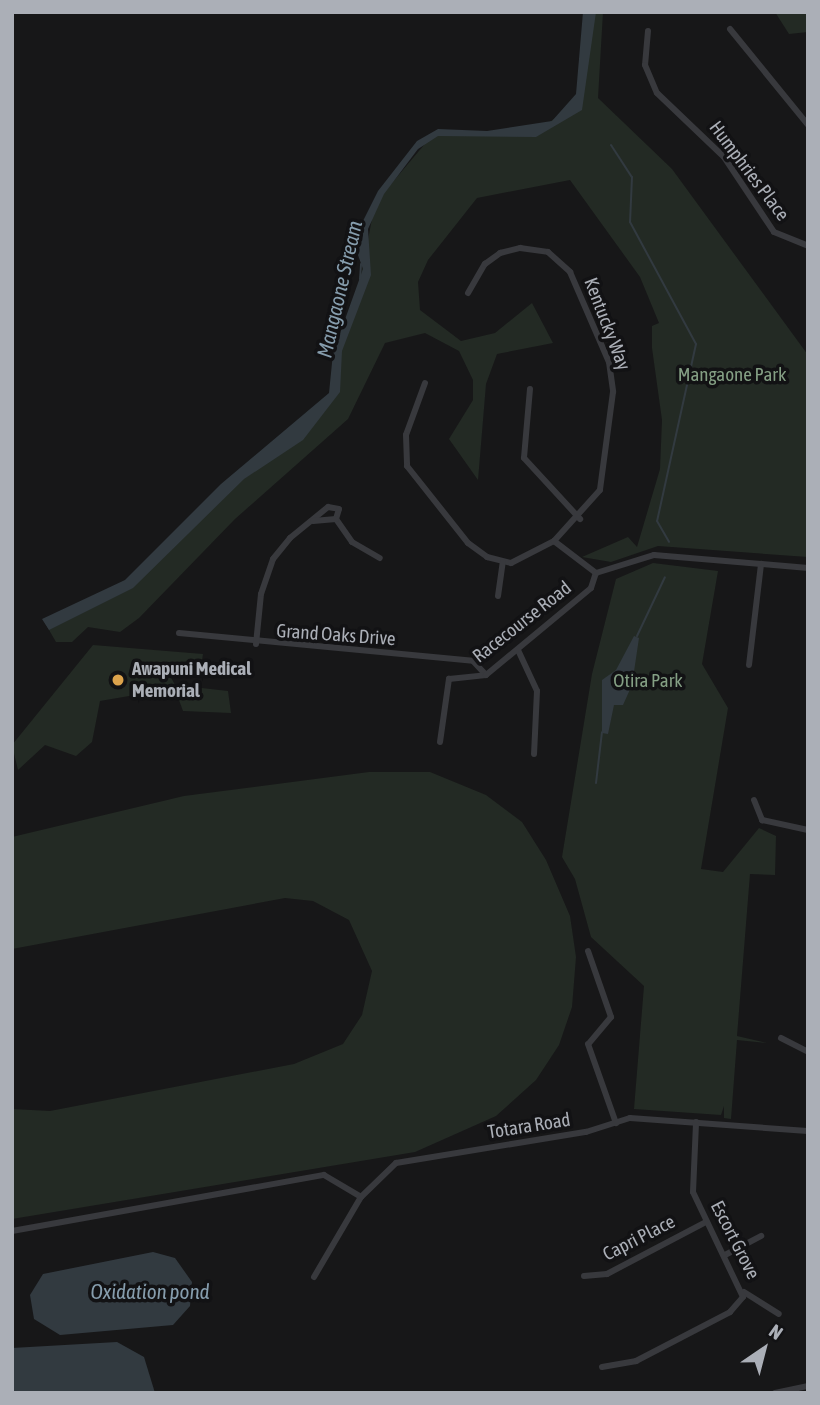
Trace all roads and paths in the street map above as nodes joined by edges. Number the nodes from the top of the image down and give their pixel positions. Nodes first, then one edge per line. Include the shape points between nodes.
1 (730, 29) dead end
2 (649, 31) dead end
3 (808, 125) edge
4 (808, 246) edge
5 (468, 293) dead end
6 (425, 383) dead end
7 (530, 389) dead end
8 (336, 519) junction
9 (580, 519) junction
10 (313, 521) junction
11 (554, 541) junction
12 (380, 558) dead end
13 (503, 562) junction
14 (761, 564) junction
15 (808, 568) edge
16 (596, 573) junction
17 (498, 596) dead end
18 (180, 633) dead end
19 (256, 645) junction
20 (517, 650) junction
21 (749, 665) dead end
22 (486, 675) junction
23 (440, 742) dead end
24 (534, 754) dead end
25 (754, 800) dead end
26 (808, 830) edge
27 (588, 951) dead end
28 (781, 1038) dead end
29 (808, 1052) edge
30 (696, 1122) junction
31 (616, 1123) junction
32 (808, 1131) edge
33 (361, 1197) junction
34 (706, 1222) junction
35 (12, 1231) edge
36 (761, 1236) dead end
37 (725, 1255) junction
38 (584, 1276) dead end
39 (314, 1277) dead end
40 (744, 1292) junction
41 (779, 1314) dead end
42 (602, 1367) dead end
43 (808, 1386) edge
44 (775, 1393) edge

1 - 3 street
2 - 4 street, Humphries Place via 645,65 657,93 724,158 775,232
5 - 9 street, Kentucky Way via 492,258 520,248 555,257 576,283 609,362 613,392 602,482
6 - 13 street via 406,435 407,466 468,543
7 - 9 street via 524,458
8 - 10 street
8 - 10 street via 341,513 332,505
8 - 12 street via 352,542
9 - 11 street, Kentucky Way
10 - 19 street via 290,538 268,570
11 - 13 street, Kentucky Way via 522,561
11 - 16 street
13 - 17 street
14 - 15 street
14 - 16 street via 654,555
14 - 21 street
16 - 20 street, Racecourse Road via 591,588
18 - 19 street, Grand Oaks Drive
19 - 22 street, Grand Oaks Drive via 472,661
20 - 22 street, Racecourse Road
20 - 24 street via 537,691
22 - 23 street, Racecourse Road via 449,679
25 - 26 street via 762,820
27 - 31 street via 611,1017 588,1044
28 - 29 street
30 - 31 street, Totara Road via 645,1118
30 - 32 street, Totara Road
30 - 34 street, Escort Grove via 691,1180
31 - 33 street, Totara Road via 396,1163
33 - 35 street via 324,1175
33 - 39 street, Totara Road
34 - 37 street, Escort Grove
34 - 38 street, Capri Place via 607,1274
36 - 37 street
37 - 40 street, Escort Grove
40 - 41 street
40 - 42 street, Escort Grove via 730,1312 636,1361
43 - 44 street

